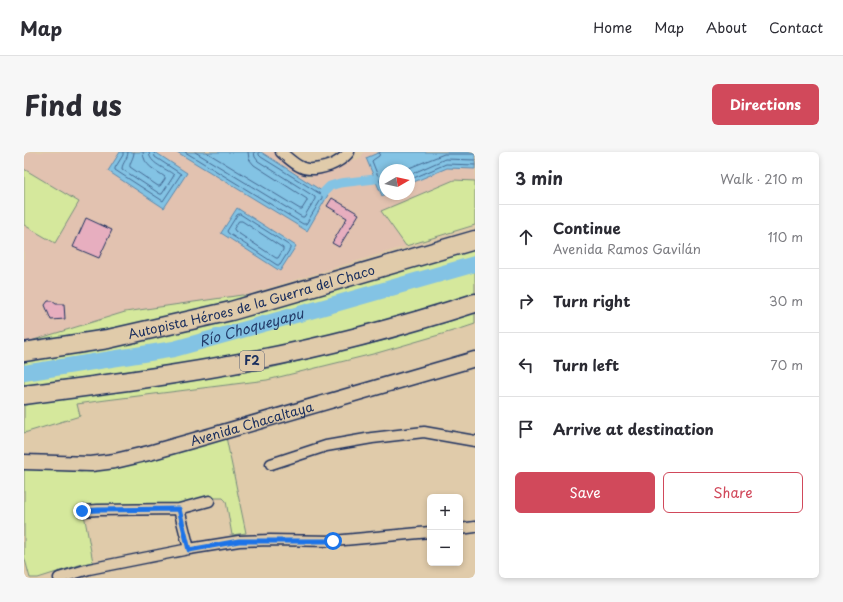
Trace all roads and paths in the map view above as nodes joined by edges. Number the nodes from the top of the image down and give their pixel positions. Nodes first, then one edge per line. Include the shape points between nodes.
1 (281, 152) edge
2 (349, 152) edge
3 (475, 240) edge
4 (475, 303) edge
5 (24, 352) edge
6 (475, 359) edge
7 (24, 395) edge
8 (475, 441) edge
9 (24, 462) edge
10 (271, 464) dead end
11 (209, 501) dead end
12 (179, 509) junction
13 (82, 511) dead end
14 (475, 527) edge
15 (463, 529) edge
16 (427, 532) edge
17 (189, 550) junction
18 (88, 573) edge
19 (59, 578) edge

1 - 2 street via 307,169 337,163
3 - 5 highway, Autopista Héroes de la Guerra del Chaco via 231,311 108,339
4 - 7 highway, F2 via 349,339 256,360 155,378
6 - 9 street, Avenida Chacaltaya via 128,458 91,464
8 - 10 street via 424,432 326,446
11 - 12 street
12 - 13 street
12 - 17 street
14 - 15 street
16 - 17 street via 333,541 239,541
17 - 18 street
18 - 19 street

